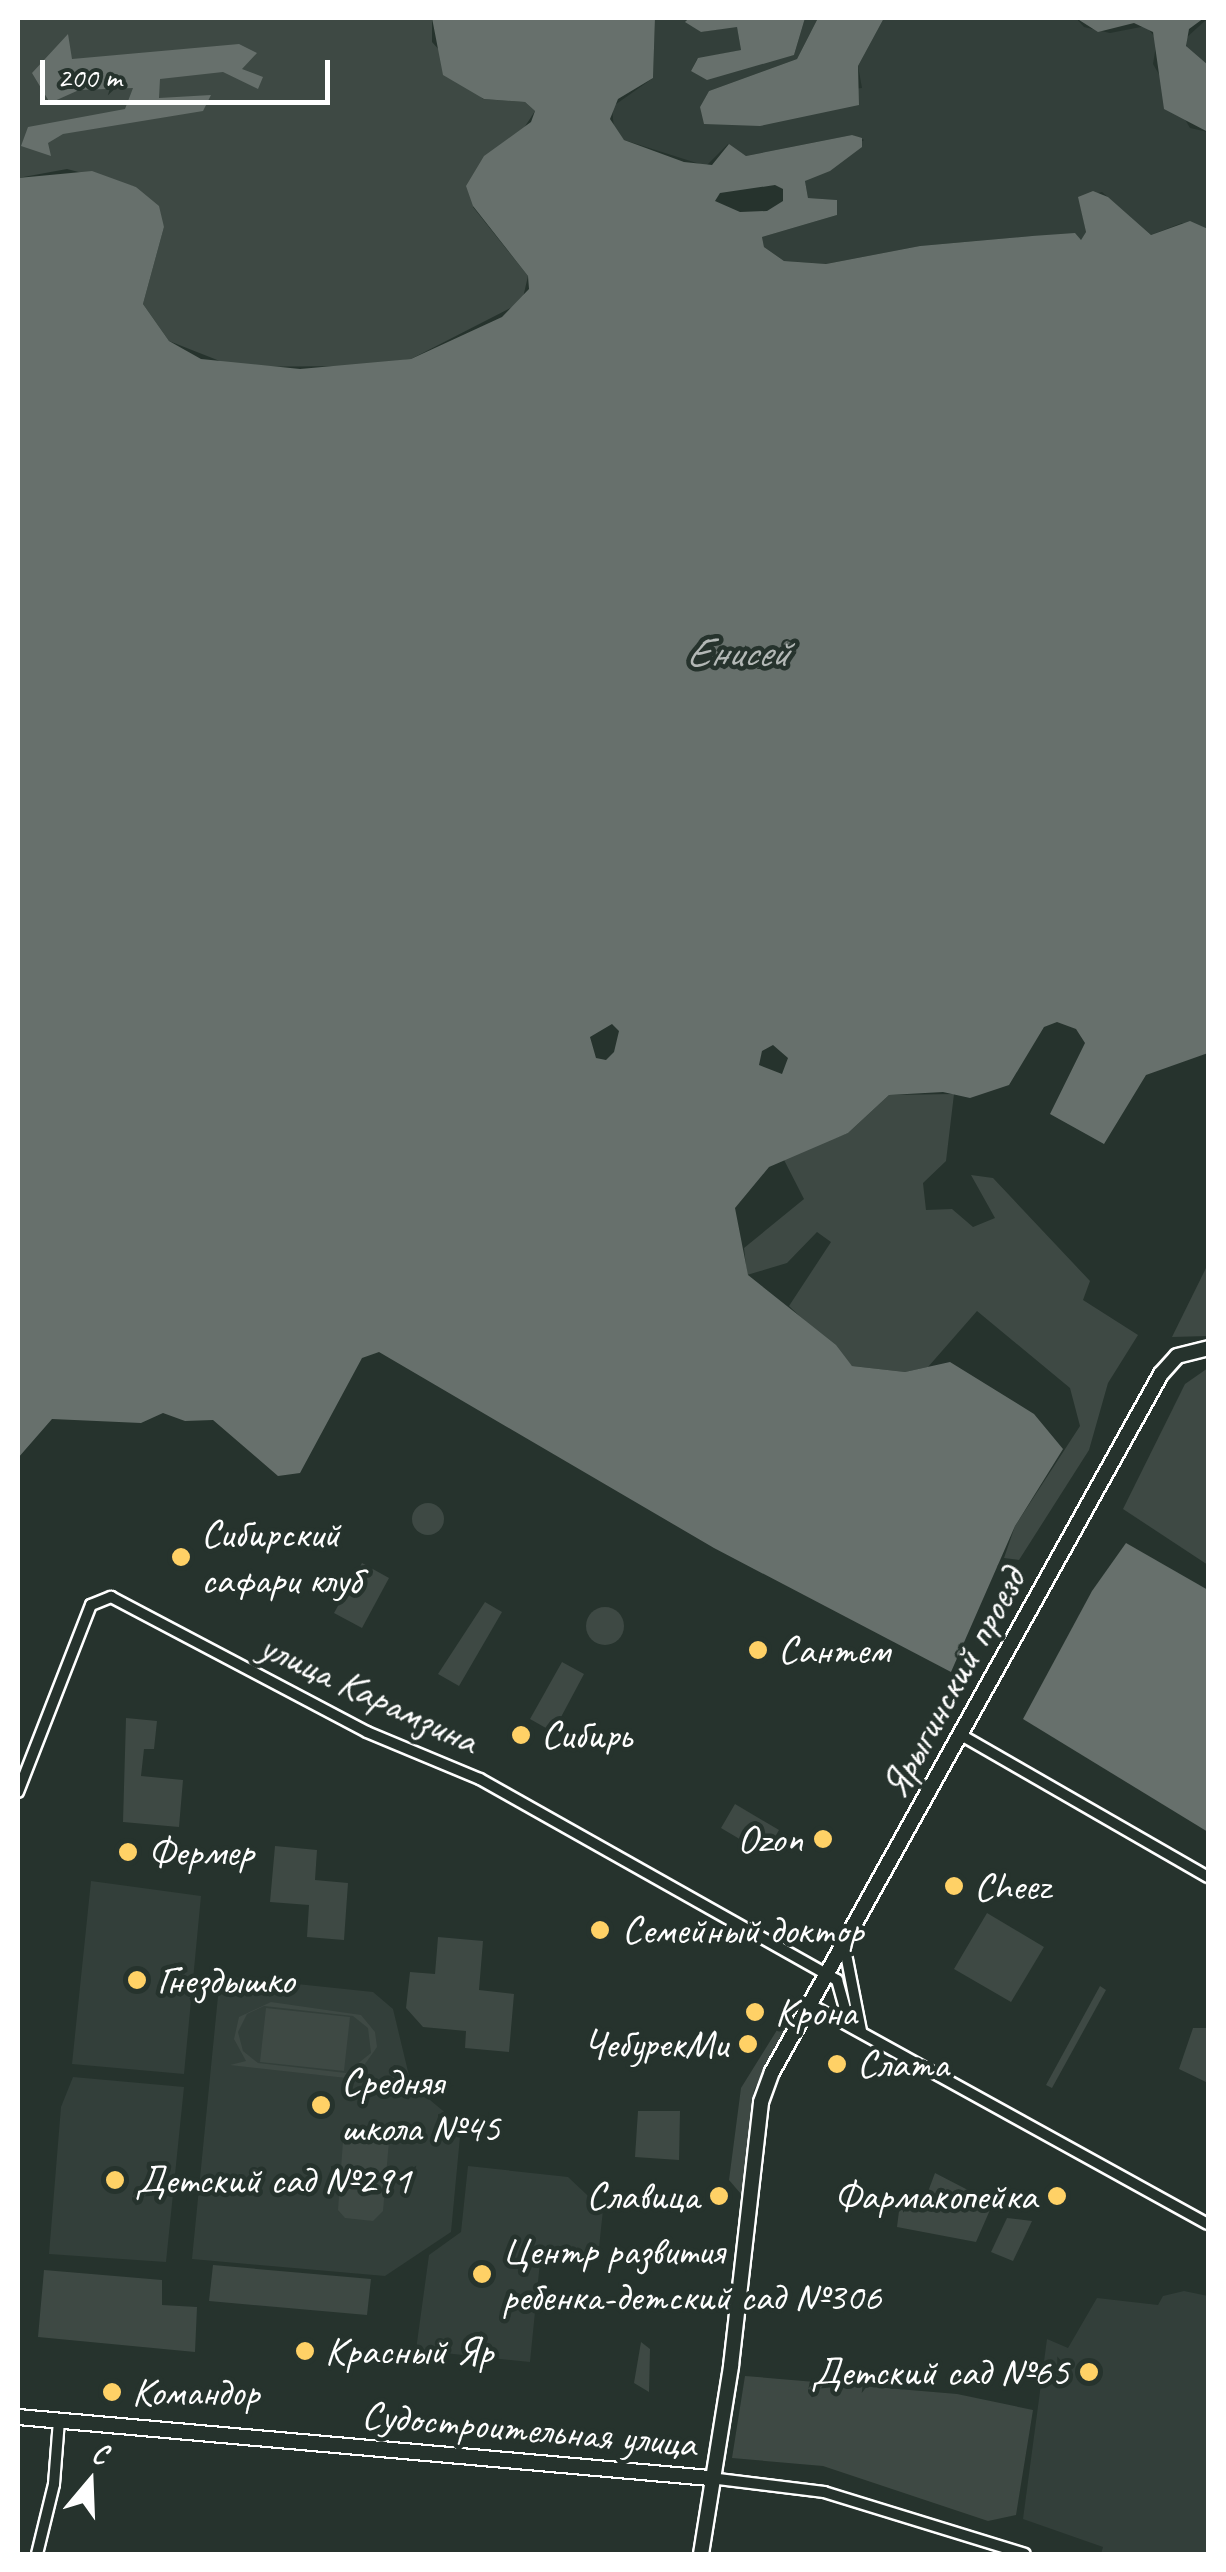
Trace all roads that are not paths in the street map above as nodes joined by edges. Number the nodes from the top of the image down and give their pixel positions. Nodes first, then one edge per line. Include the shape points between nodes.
1 (1208, 1348) edge
2 (961, 1735) junction
3 (18, 1792) edge
4 (1208, 1877) edge
5 (844, 1944) junction
6 (828, 1975) junction
7 (811, 2005) junction
8 (849, 2024) junction
9 (861, 2031) junction
10 (1208, 2224) edge
11 (18, 2417) edge
12 (60, 2421) junction
13 (710, 2478) junction
14 (37, 2554) edge
15 (701, 2554) edge
16 (1025, 2554) edge

1 - 2 main road, Ярыгинский проезд via 1177,1356 1161,1374
2 - 4 street
2 - 5 main road, Ярыгинский проезд
3 - 6 street, улица Карамзина via 91,1605 111,1598 368,1732 480,1779
5 - 6 main road, Ярыгинский проезд
5 - 9 street
6 - 7 main road, Ярыгинский проезд
6 - 8 street via 839,1984
7 - 8 street
7 - 13 main road, Ярыгинский проезд via 761,2102 731,2366
8 - 9 street
9 - 10 street
11 - 12 main road, Судостроительная улица
12 - 13 main road, Судостроительная улица
12 - 14 street
13 - 15 main road, Ярыгинский проезд
13 - 16 street, Судостроительная улица via 824,2492

